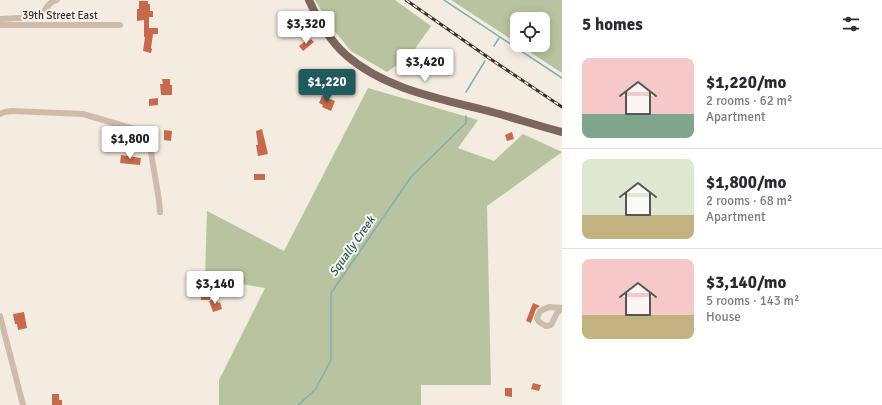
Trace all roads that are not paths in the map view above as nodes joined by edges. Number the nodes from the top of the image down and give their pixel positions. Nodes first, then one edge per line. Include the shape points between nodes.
1 (56, 0) edge
2 (309, 0) edge
3 (0, 19) edge
4 (0, 25) edge
5 (120, 25) dead end
6 (0, 114) edge
7 (562, 132) edge
8 (160, 212) dead end
9 (0, 316) edge
10 (23, 405) edge

1 - 3 street via 48,4 42,16 38,18
2 - 7 main road via 335,43 356,63 380,78 408,89
4 - 5 street, 39th Street East
6 - 8 street via 12,111 77,113 148,133 152,141
9 - 10 street

